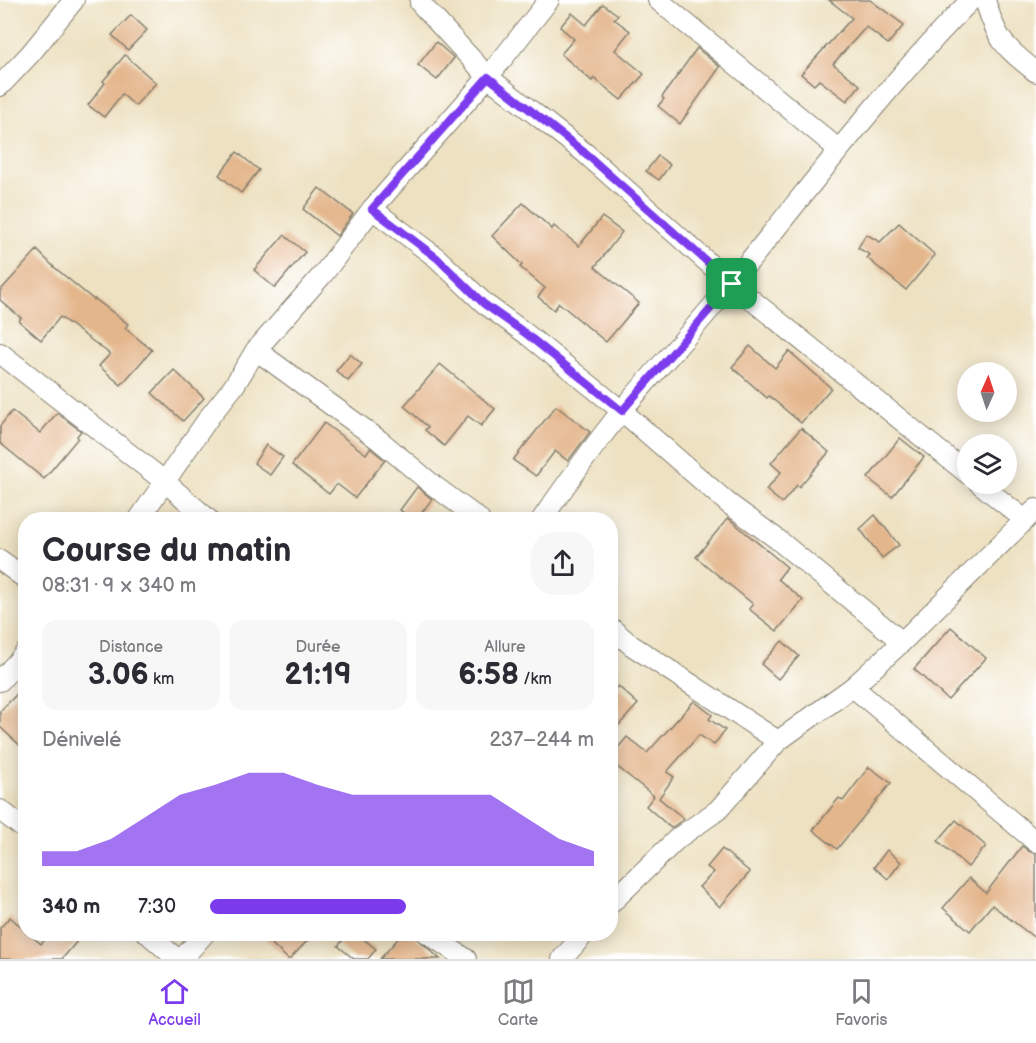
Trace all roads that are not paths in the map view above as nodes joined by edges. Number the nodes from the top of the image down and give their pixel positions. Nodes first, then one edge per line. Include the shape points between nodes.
1 (74, 0) edge
2 (549, 0) edge
3 (658, 0) edge
4 (970, 0) edge
5 (984, 0) edge
6 (420, 3) dead end
7 (1036, 72) edge
8 (488, 77) junction
9 (0, 87) edge
10 (838, 149) junction
11 (372, 209) junction
12 (732, 284) junction
13 (256, 350) junction
14 (0, 353) edge
15 (622, 411) junction
16 (957, 465) edge
17 (164, 481) junction
18 (997, 494) edge
19 (144, 512) edge
20 (200, 512) edge
21 (470, 512) edge
22 (547, 512) edge
23 (1030, 515) edge
24 (0, 560) edge
25 (18, 573) edge
26 (618, 634) edge
27 (902, 642) junction
28 (18, 661) edge
29 (0, 681) edge
30 (853, 687) junction
31 (777, 741) junction
32 (0, 810) edge
33 (18, 824) edge
34 (1036, 842) edge
35 (618, 896) edge
36 (156, 941) edge
37 (198, 941) edge
38 (439, 941) edge
39 (578, 941) edge
40 (177, 959) edge
41 (182, 959) edge
42 (466, 959) edge
43 (562, 959) edge

1 - 9 street
2 - 8 street
3 - 10 street
4 - 10 street
5 - 7 street via 998,36
6 - 8 street
8 - 11 street
8 - 12 street via 585,153
10 - 12 street
11 - 13 street via 324,273
11 - 15 street via 437,258 484,304
12 - 15 street
12 - 16 street
13 - 17 street
13 - 21 street
14 - 17 street
15 - 22 street
15 - 27 street via 729,504
17 - 19 street
17 - 20 street
18 - 23 street
23 - 27 street
24 - 25 street
26 - 31 street
27 - 30 street
28 - 29 street
30 - 31 street
30 - 34 street
31 - 35 street via 718,810 678,838
32 - 33 street
36 - 40 street
37 - 41 street
38 - 42 street
39 - 43 street

